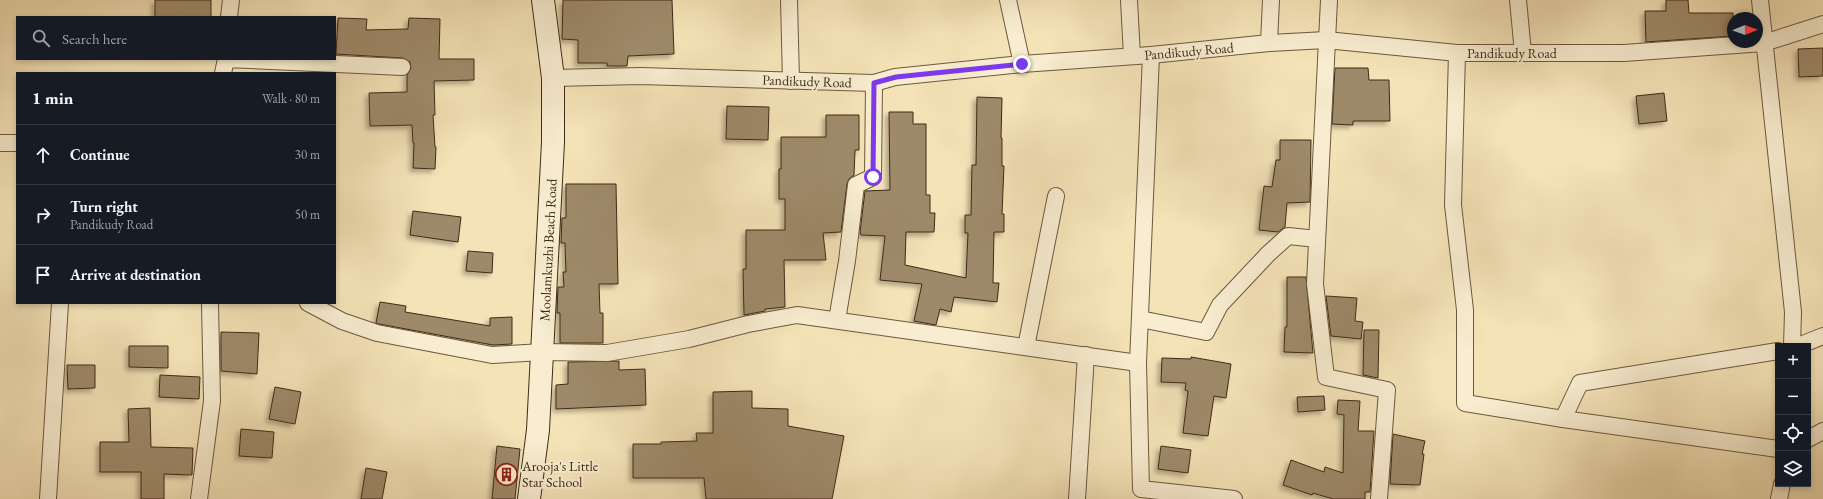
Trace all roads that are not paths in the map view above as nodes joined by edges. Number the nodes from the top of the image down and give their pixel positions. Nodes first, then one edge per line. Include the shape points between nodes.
1 (230, 0) edge
2 (543, 0) edge
3 (789, 0) edge
4 (1008, 0) edge
5 (1129, 0) edge
6 (1271, 0) edge
7 (1329, 0) edge
8 (1518, 0) edge
9 (1760, 0) edge
10 (229, 16) edge
11 (1823, 24) edge
12 (1326, 40) junction
13 (1269, 43) junction
14 (1764, 43) junction
15 (1456, 53) junction
16 (1523, 53) junction
17 (1151, 55) junction
18 (1132, 56) junction
19 (226, 60) edge
20 (248, 60) edge
21 (1022, 64) junction
22 (402, 67) dead end
23 (223, 72) edge
24 (553, 78) junction
25 (791, 81) junction
26 (874, 83) junction
27 (0, 143) edge
28 (16, 143) edge
29 (1056, 196) dead end
30 (1317, 239) junction
31 (60, 304) edge
32 (210, 304) edge
33 (310, 304) edge
34 (1140, 319) junction
35 (837, 320) junction
36 (1823, 336) edge
37 (1792, 343) edge
38 (1806, 343) edge
39 (1026, 347) junction
40 (1775, 350) edge
41 (543, 352) junction
42 (1086, 355) junction
43 (1138, 363) junction
44 (1563, 419) junction
45 (1823, 431) edge
46 (1811, 437) edge
47 (1775, 449) edge
48 (1781, 487) edge
49 (48, 499) edge
50 (198, 499) edge
51 (529, 499) edge
52 (1077, 499) edge
53 (1234, 499) edge
54 (1379, 499) edge
55 (1779, 499) edge

1 - 10 street
2 - 24 street, Moolamkuzhi Beach Road
3 - 25 street
4 - 21 street
5 - 18 street
6 - 13 street
7 - 12 street
8 - 16 street
9 - 14 street
11 - 14 street, Pandikudy Road
12 - 13 street, Pandikudy Road
12 - 15 street, Pandikudy Road
12 - 30 street
13 - 17 street, Pandikudy Road
14 - 16 street, Pandikudy Road via 1624,53
14 - 37 street via 1793,312
15 - 16 street, Pandikudy Road
15 - 44 street via 1453,205 1465,310 1465,403
17 - 18 street, Pandikudy Road
17 - 34 street
18 - 21 street, Pandikudy Road
19 - 23 street
20 - 22 street
21 - 26 street, Pandikudy Road via 896,77
24 - 25 street, Pandikudy Road via 641,76
24 - 41 street, Moolamkuzhi Beach Road via 553,142
25 - 26 street, Pandikudy Road
26 - 35 street via 873,177 856,185
27 - 28 street
29 - 39 street
30 - 34 street via 1288,236 1220,305 1206,332
30 - 54 street via 1315,284 1326,377 1387,390
31 - 49 street
32 - 50 street via 212,401
33 - 41 street via 342,321 377,334 492,355
34 - 43 street
35 - 39 street
35 - 41 street via 797,315 689,339 607,353
36 - 38 street
39 - 42 street
40 - 44 street via 1580,383
41 - 51 street, Moolamkuzhi Beach Road via 538,430
42 - 43 street
42 - 52 street
43 - 53 street via 1141,489
44 - 47 street
45 - 46 street
48 - 55 street

